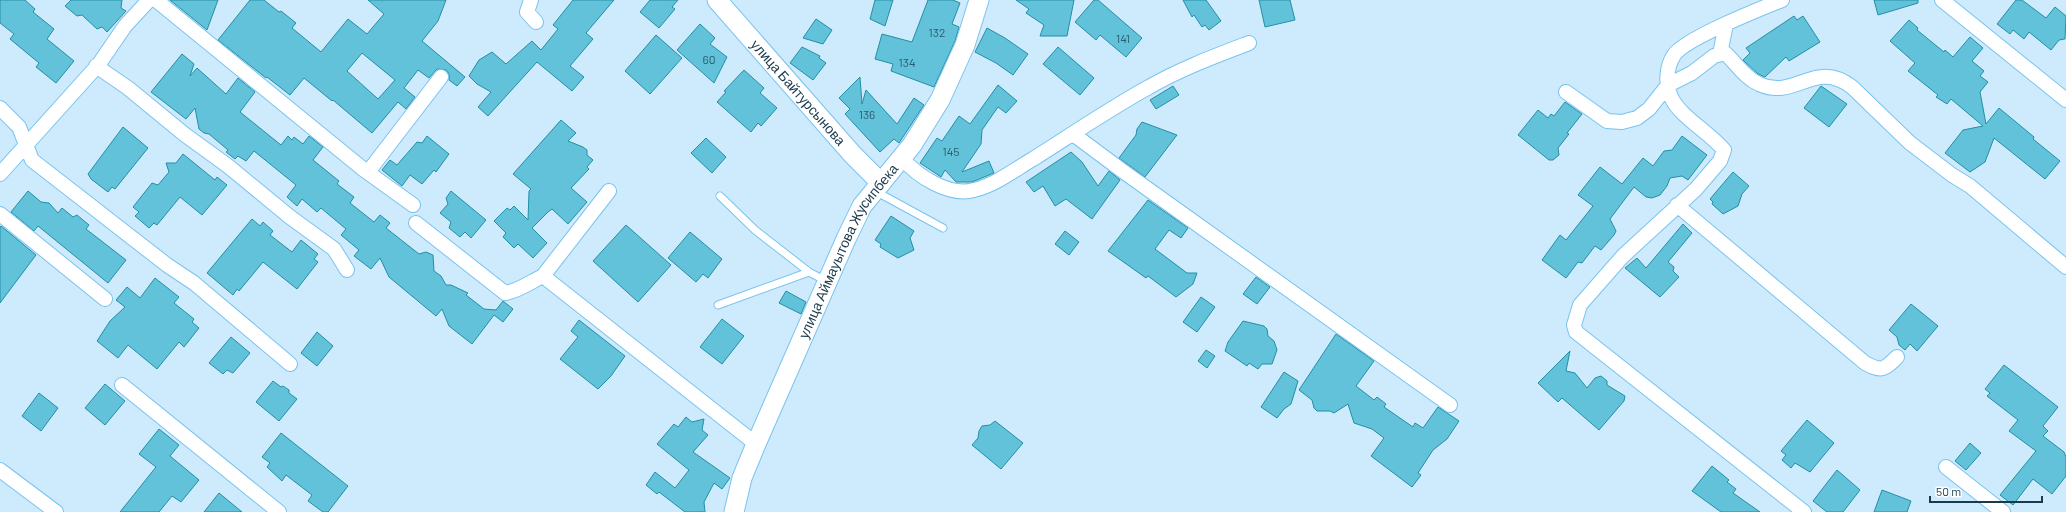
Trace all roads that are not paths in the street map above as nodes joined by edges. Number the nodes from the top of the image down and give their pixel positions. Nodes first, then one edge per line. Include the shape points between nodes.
1 (148, 0) edge
2 (156, 0) edge
3 (531, 0) edge
4 (717, 0) edge
5 (979, 0) edge
6 (1782, 0) edge
7 (1942, 0) edge
8 (536, 22) dead end
9 (1726, 24) junction
10 (1249, 43) dead end
11 (1720, 54) junction
12 (96, 66) junction
13 (441, 76) dead end
14 (1668, 85) junction
15 (1566, 92) dead end
16 (2066, 100) edge
17 (0, 108) edge
18 (1074, 134) junction
19 (26, 145) junction
20 (902, 158) junction
21 (368, 172) junction
22 (0, 174) edge
23 (877, 186) junction
24 (609, 191) dead end
25 (720, 196) dead end
26 (413, 205) dead end
27 (1677, 206) junction
28 (0, 214) edge
29 (416, 223) dead end
30 (943, 228) dead end
31 (2066, 267) edge
32 (347, 270) dead end
33 (809, 272) junction
34 (543, 276) junction
35 (826, 281) junction
36 (105, 299) dead end
37 (718, 305) dead end
38 (1896, 357) dead end
39 (290, 364) dead end
40 (122, 385) dead end
41 (1450, 405) dead end
42 (756, 444) junction
43 (1946, 466) dead end
44 (0, 470) edge
45 (56, 512) edge
46 (279, 512) edge
47 (734, 512) edge
48 (1804, 512) edge
49 (2003, 512) edge

1 - 12 street
2 - 21 street
3 - 8 street via 527,12
4 - 23 street, улица Байтурсынова via 853,155
5 - 20 street, улица Аймауытова Жусипбека via 957,66 925,126
6 - 9 street
7 - 16 street
9 - 11 street
9 - 14 street via 1674,54 1668,68
10 - 18 street via 1180,70
11 - 14 street
11 - 31 street via 1725,53 1745,74 1758,84 1768,87 1783,89 1817,77 1832,76 1843,80 1910,144 1970,186
12 - 19 street
12 - 32 street via 228,166 290,218 334,249
13 - 21 street
14 - 15 street via 1649,109 1637,118 1622,122 1607,121
14 - 27 street via 1672,99 1679,109 1724,150 1720,161
17 - 19 street via 19,127
18 - 20 street via 1001,179 974,190 959,192 935,183 910,167
18 - 41 street
19 - 22 street
19 - 39 street via 32,160 194,283
20 - 23 street, улица Аймауытова Жусипбека
21 - 26 street
23 - 30 lane
23 - 35 street, улица Аймауытова Жусипбека via 862,206
24 - 34 street
25 - 33 lane via 755,230
27 - 38 street via 1865,363 1883,369
27 - 48 street via 1623,256 1580,305 1574,325 1576,332
28 - 36 street
29 - 34 street via 505,294 515,292
33 - 35 lane
33 - 37 lane
34 - 42 street
35 - 42 street, улица Аймауытова Жусипбека
40 - 46 street
42 - 47 street, улица Аймауытова Жусипбека via 742,478
43 - 49 street
44 - 45 street

